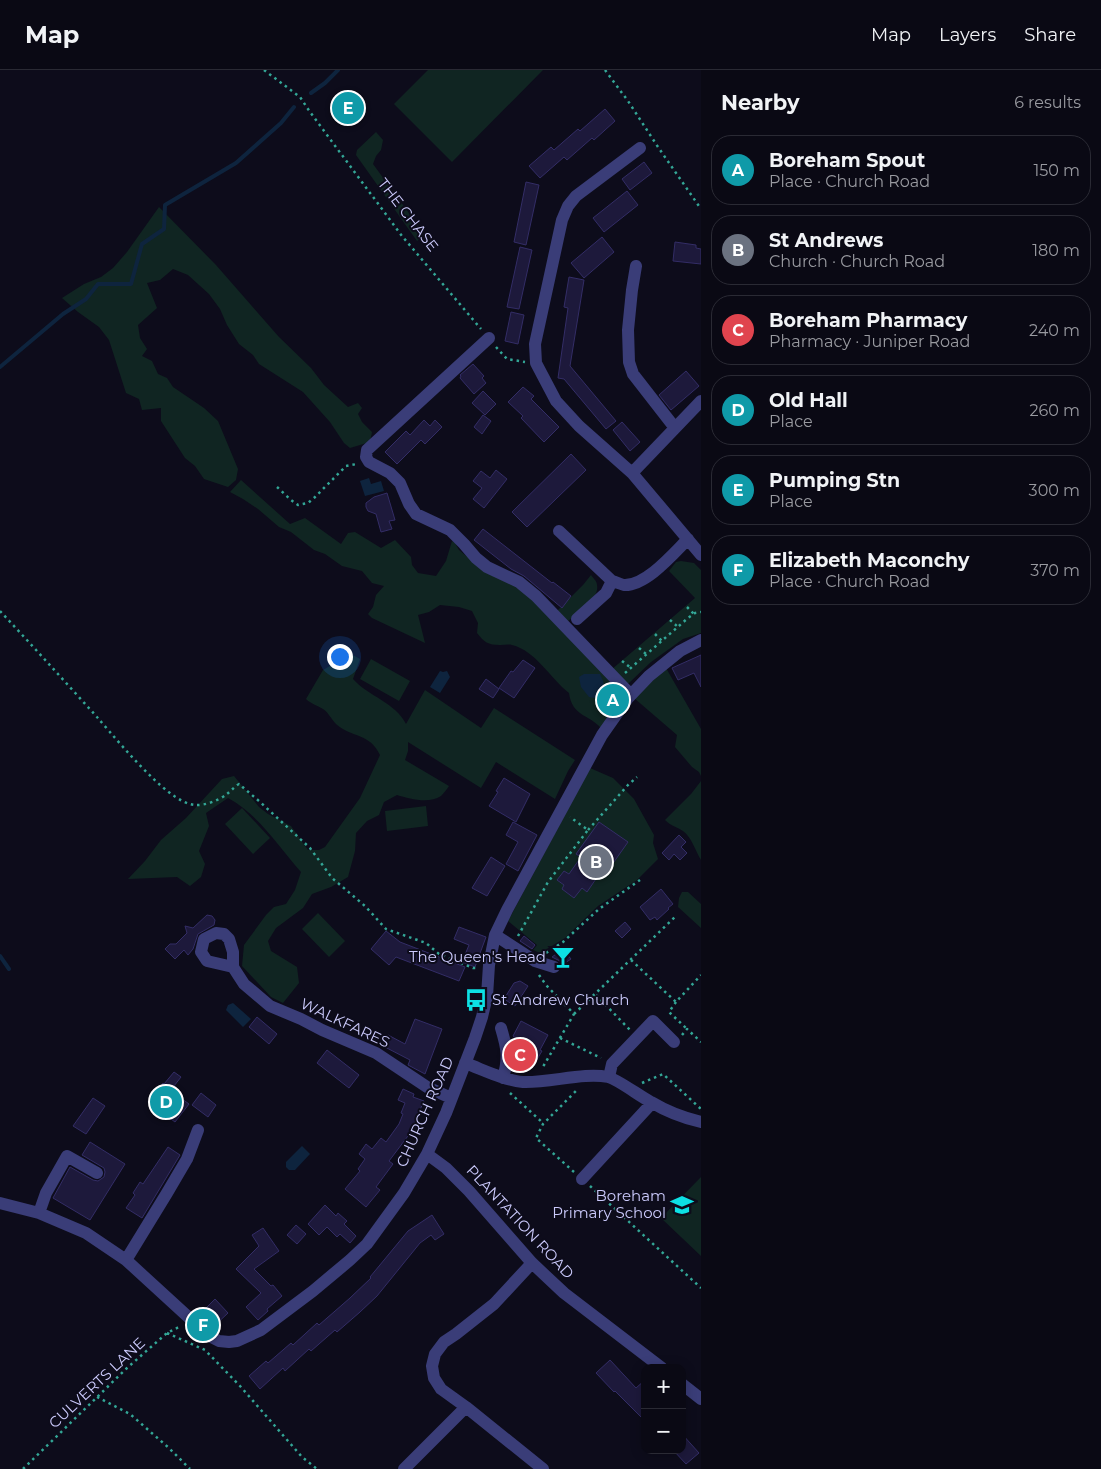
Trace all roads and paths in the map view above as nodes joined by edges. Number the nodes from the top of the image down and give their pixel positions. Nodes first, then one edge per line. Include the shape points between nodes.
1 (264, 70) edge
2 (605, 70) edge
3 (640, 148) dead end
4 (701, 209) edge
5 (636, 266) dead end
6 (489, 338) junction
7 (536, 363) junction
8 (701, 401) edge
9 (675, 428) junction
10 (368, 460) junction
11 (632, 473) junction
12 (277, 487) dead end
13 (559, 531) dead end
14 (688, 539) junction
15 (701, 555) edge
16 (612, 581) junction
17 (686, 606) dead end
18 (0, 611) edge
19 (701, 612) edge
20 (694, 614) junction
21 (577, 620) dead end
22 (670, 620) dead end
23 (678, 627) junction
24 (655, 634) dead end
25 (701, 640) edge
26 (662, 641) junction
27 (638, 648) dead end
28 (646, 654) junction
29 (622, 661) dead end
30 (631, 668) junction
31 (617, 680) junction
32 (631, 695) junction
33 (637, 777) dead end
34 (562, 811) junction
35 (588, 830) junction
36 (640, 880) dead end
37 (676, 917) dead end
38 (495, 935) junction
39 (512, 945) junction
40 (631, 960) junction
41 (535, 961) junction
42 (489, 965) junction
43 (554, 966) dead end
44 (233, 967) dead end
45 (701, 975) edge
46 (596, 995) junction
47 (676, 1002) junction
48 (574, 1014) junction
49 (501, 1028) dead end
50 (687, 1030) junction
51 (637, 1037) junction
52 (560, 1038) junction
53 (674, 1042) joint
54 (701, 1042) edge
55 (465, 1062) junction
56 (612, 1064) junction
57 (590, 1076) junction
58 (609, 1077) junction
59 (503, 1078) junction
60 (541, 1081) junction
61 (630, 1089) junction
62 (510, 1092) dead end
63 (451, 1098) junction
64 (652, 1103) junction
65 (701, 1109) edge
66 (701, 1122) edge
67 (543, 1124) junction
68 (198, 1130) dead end
69 (427, 1154) junction
70 (96, 1173) dead end
71 (582, 1179) junction
72 (0, 1203) edge
73 (39, 1213) junction
74 (126, 1260) junction
75 (532, 1263) junction
76 (701, 1288) edge
77 (191, 1320) junction
78 (167, 1333) junction
79 (657, 1364) edge
80 (686, 1387) edge
81 (97, 1397) junction
82 (701, 1399) edge
83 (466, 1406) junction
84 (23, 1469) edge
85 (190, 1469) edge
86 (316, 1469) edge
87 (404, 1469) edge
88 (543, 1469) edge

1 - 6 path, THE CHASE via 300,97 402,236
2 - 4 path
3 - 7 street via 576,196 568,206 562,220 535,344
5 - 9 street via 628,330 629,362 634,374
6 - 7 path, THE CHASE via 507,359
6 - 10 street via 367,450
7 - 11 street via 556,402
8 - 9 street
9 - 11 street
10 - 12 path via 346,466 308,503 298,505
10 - 31 street via 400,483 416,514 450,530 487,567 519,582 536,596
11 - 14 street
13 - 16 street
14 - 15 street
14 - 16 street via 647,578 635,584 623,585
16 - 21 street via 606,593
17 - 20 path
18 - 42 path via 141,767 174,795 196,806 226,795 238,784 310,848 332,878 386,929 426,943 439,954 473,968
19 - 20 path
20 - 23 path
22 - 23 path
23 - 26 path
24 - 26 path
25 - 32 street, CHURCH ROAD via 680,651
26 - 28 path
27 - 28 path
28 - 30 path
29 - 30 path
30 - 31 path
31 - 32 street
32 - 34 street, CHURCH ROAD via 602,735
33 - 35 path
34 - 35 path
34 - 38 street, CHURCH ROAD
35 - 39 path via 548,882
36 - 41 path
37 - 40 path
38 - 39 street
38 - 42 street, CHURCH ROAD
39 - 41 street
40 - 46 path
40 - 47 path
41 - 43 street
41 - 48 path via 546,985
42 - 55 street, CHURCH ROAD via 482,1017
44 - 63 street, WALKFARES via 244,984 270,1006 376,1053 427,1087
45 - 47 path
46 - 48 path
46 - 51 path
47 - 50 path via 669,1012
48 - 52 path
49 - 59 street via 508,1054
50 - 53 path
50 - 54 path
51 - 53 street via 653,1021
51 - 56 street
52 - 56 path
52 - 60 path via 544,1065
55 - 59 street
55 - 63 street, CHURCH ROAD
56 - 58 street
57 - 58 street
57 - 60 street
57 - 67 path
58 - 61 street
59 - 60 street
61 - 64 street
61 - 65 path via 663,1074
62 - 67 path
63 - 69 street, CHURCH ROAD
64 - 66 street
64 - 71 street
67 - 71 path via 536,1138
68 - 74 street via 187,1159
69 - 75 street, PLANTATION ROAD via 469,1191
69 - 77 street, CHURCH ROAD via 367,1244 261,1330 229,1342 209,1336
70 - 73 street via 67,1156 46,1193
71 - 76 path
72 - 73 street, CHURCH ROAD
73 - 74 street, CHURCH ROAD via 86,1233
74 - 77 street, CHURCH ROAD
75 - 79 street, PLANTATION ROAD via 564,1293
75 - 83 street via 494,1304 444,1342 435,1354 434,1378 441,1389
77 - 78 path, CULVERTS LANE
78 - 81 path, CULVERTS LANE
78 - 86 path via 205,1350
80 - 82 street
81 - 84 path, CULVERTS LANE
81 - 85 path via 130,1414
83 - 87 street
83 - 88 street

